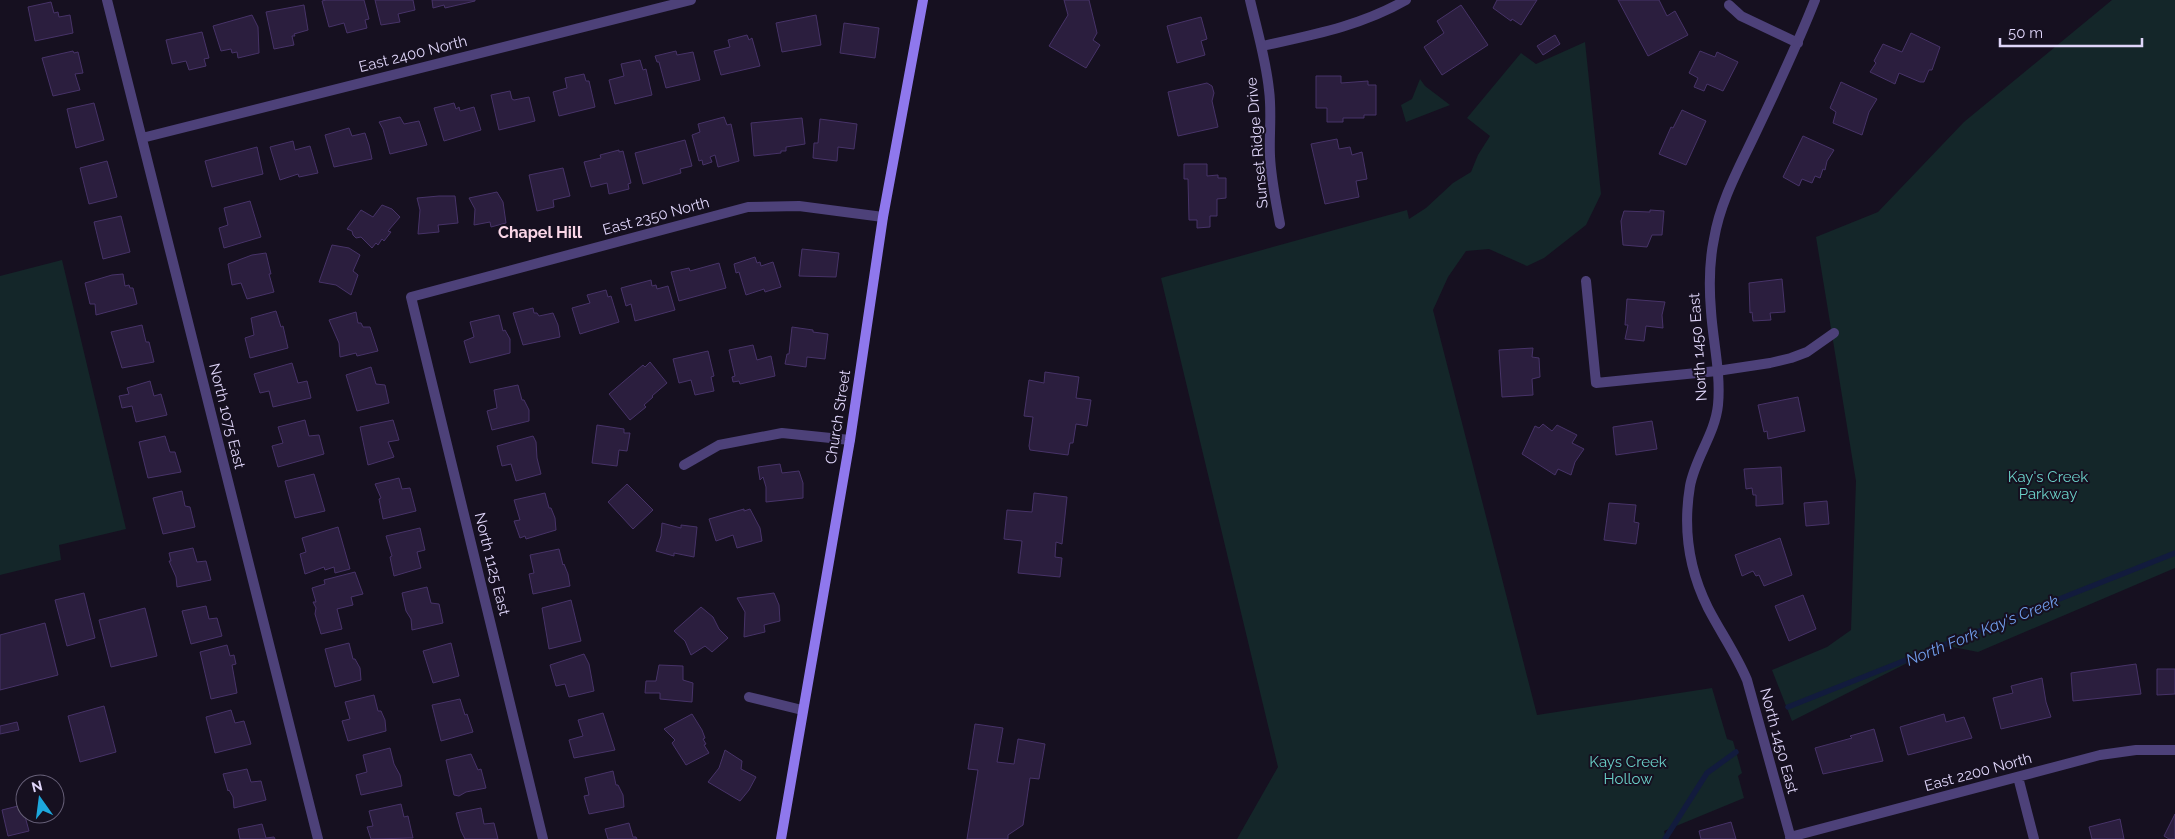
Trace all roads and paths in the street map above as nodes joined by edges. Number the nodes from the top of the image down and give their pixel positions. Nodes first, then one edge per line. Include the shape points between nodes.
1 (107, 0) edge
2 (692, 0) edge
3 (923, 0) edge
4 (1250, 0) edge
5 (1406, 0) edge
6 (1815, 0) edge
7 (1729, 5) dead end
8 (1798, 44) junction
9 (1262, 46) junction
10 (142, 138) junction
11 (883, 218) junction
12 (1280, 224) dead end
13 (1586, 281) dead end
14 (410, 297) joint
15 (1834, 333) dead end
16 (1717, 371) junction
17 (850, 440) junction
18 (684, 465) dead end
19 (749, 697) dead end
20 (802, 710) junction
21 (2175, 750) edge
22 (2018, 777) junction
23 (1790, 838) edge
24 (318, 839) edge
25 (543, 839) edge
26 (781, 839) edge
27 (2034, 839) edge

1 - 10 street, North 1075 East
2 - 10 street, East 2400 North
3 - 11 street, Church Street
4 - 9 street, Sunset Ridge Drive
5 - 9 street via 1382,14
6 - 8 street, North 1450 East
7 - 8 street via 1741,16
8 - 16 street, North 1450 East via 1726,195 1714,238 1709,277
9 - 12 street, Sunset Ridge Drive via 1272,116 1270,155 1273,190
10 - 24 street, North 1075 East
11 - 14 street, East 2350 North via 798,206 748,207
11 - 17 street, Church Street
13 - 16 street via 1596,383
14 - 25 street, North 1125 East
15 - 16 street via 1807,352 1791,358
16 - 23 street, North 1450 East via 1718,406 1713,428 1697,461 1690,486 1689,548 1695,578 1708,608 1748,680
17 - 18 street via 782,433 719,445
17 - 20 street, Church Street
19 - 20 street
20 - 26 street, Church Street
21 - 22 street, East 2200 North via 2136,750 2100,755
22 - 23 street, East 2200 North
22 - 27 street

